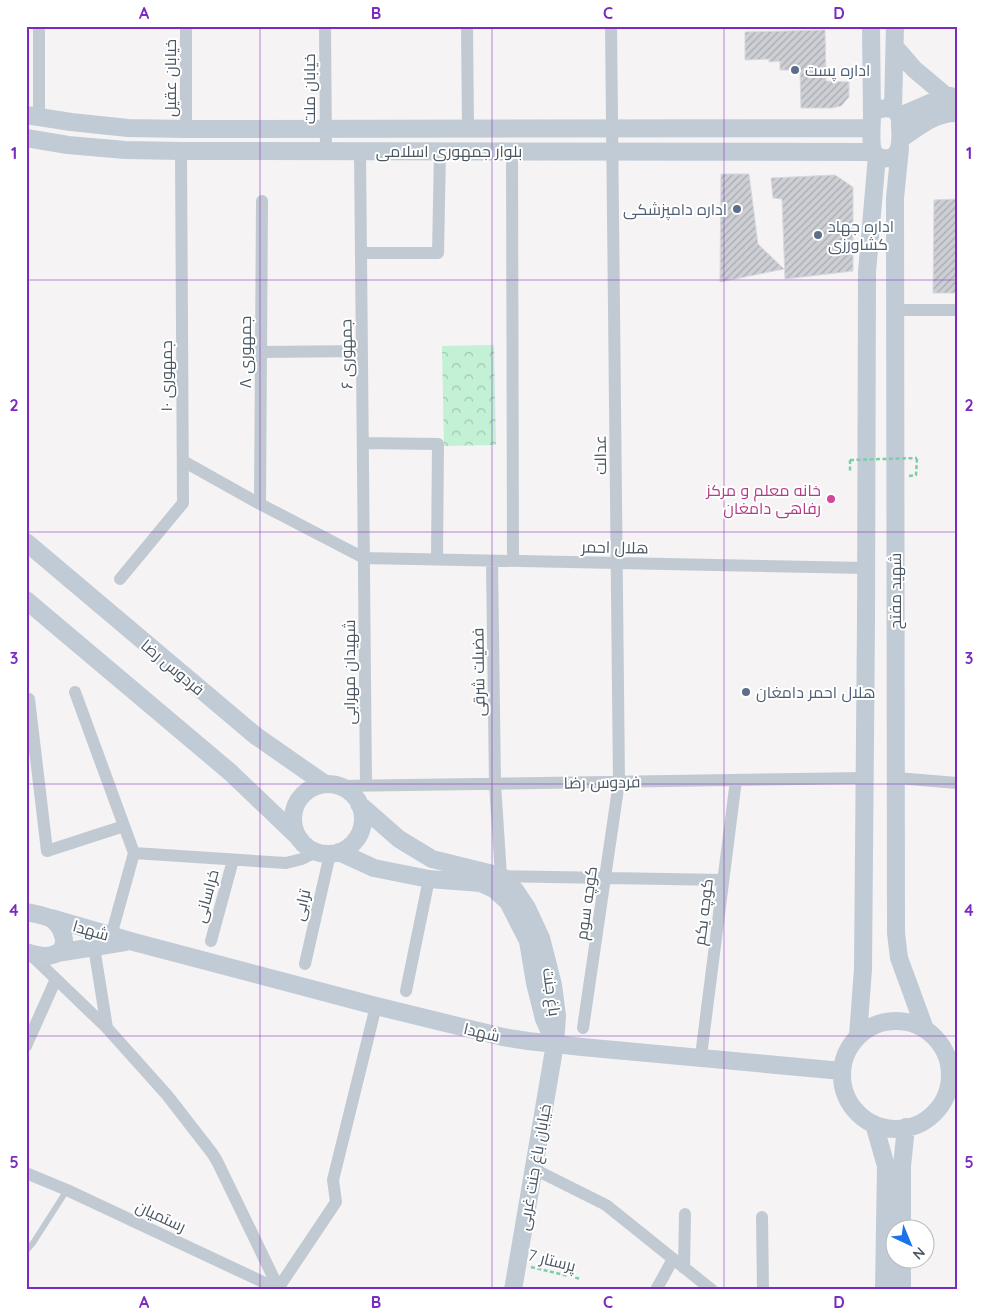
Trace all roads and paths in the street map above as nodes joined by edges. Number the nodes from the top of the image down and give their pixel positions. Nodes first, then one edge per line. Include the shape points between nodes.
1 (39, 26) edge
2 (186, 26) edge
3 (325, 26) edge
4 (467, 26) edge
5 (611, 26) edge
6 (871, 26) edge
7 (896, 26) edge
8 (895, 47) junction
9 (951, 96) edge
10 (896, 112) junction
11 (951, 113) edge
12 (33, 117) edge
13 (872, 121) junction
14 (326, 128) junction
15 (468, 128) junction
16 (613, 128) junction
17 (186, 129) junction
18 (31, 138) edge
19 (901, 144) junction
20 (181, 151) junction
21 (326, 151) junction
22 (360, 151) junction
23 (440, 151) junction
24 (512, 151) junction
25 (613, 151) junction
26 (875, 154) junction
27 (262, 201) dead end
28 (361, 254) junction
29 (895, 310) junction
30 (957, 310) edge
31 (261, 352) junction
32 (362, 352) junction
33 (363, 443) junction
34 (183, 461) junction
35 (916, 475) dead end
36 (850, 478) dead end
37 (260, 504) junction
38 (26, 542) edge
39 (364, 558) junction
40 (437, 560) junction
41 (492, 561) junction
42 (513, 561) junction
43 (617, 563) junction
44 (866, 568) junction
45 (120, 579) dead end
46 (26, 600) edge
47 (75, 692) dead end
48 (29, 699) dead end
49 (865, 778) junction
50 (897, 778) junction
51 (736, 780) junction
52 (619, 782) junction
53 (957, 783) edge
54 (495, 784) junction
55 (332, 785) junction
56 (366, 786) junction
57 (359, 804) junction
58 (124, 826) junction
59 (296, 834) junction
60 (328, 853) junction
61 (134, 854) junction
62 (233, 860) junction
63 (501, 876) junction
64 (606, 878) junction
65 (429, 879) junction
66 (723, 880) junction
67 (26, 912) edge
68 (51, 918) junction
69 (111, 936) junction
70 (130, 941) junction
71 (211, 941) dead end
72 (94, 947) junction
73 (28, 953) edge
74 (57, 953) junction
75 (305, 964) dead end
76 (56, 979) junction
77 (406, 991) dead end
78 (376, 1006) junction
79 (107, 1028) junction
80 (584, 1028) dead end
81 (925, 1029) junction
82 (858, 1036) junction
83 (555, 1044) junction
84 (26, 1046) edge
85 (702, 1048) dead end
86 (953, 1065) edge
87 (842, 1071) junction
88 (951, 1093) edge
89 (874, 1124) junction
90 (906, 1128) junction
91 (534, 1169) junction
92 (26, 1173) edge
93 (894, 1182) junction
94 (67, 1190) junction
95 (685, 1214) dead end
96 (762, 1217) dead end
97 (900, 1218) edge
98 (26, 1251) edge
99 (673, 1259) junction
100 (517, 1263) junction
101 (684, 1268) junction
102 (902, 1268) edge
103 (581, 1280) dead end
104 (279, 1289) edge
105 (711, 1289) edge
106 (514, 1290) edge
107 (656, 1290) edge
108 (762, 1290) edge
109 (884, 1290) edge
110 (902, 1290) edge

1 - 12 street
2 - 17 street, خیابان عقیل
3 - 14 street, خیابان ملت
4 - 15 street
5 - 16 street, عدالت
6 - 13 street
7 - 8 street
8 - 9 street via 914,69
8 - 10 street
9 - 10 street, بلوار جمهوری اسلامی
9 - 11 street via 942,100 942,109
10 - 13 street, بلوار جمهوری اسلامی via 886,108 878,110
10 - 19 street, شهید مفتح
11 - 19 street via 936,116
12 - 17 street, بلوار جمهوری اسلامی via 128,128
12 - 18 street
13 - 16 street, بلوار جمهوری اسلامی
13 - 26 street, شهید مفتح
14 - 15 street, بلوار جمهوری اسلامی
14 - 17 street, بلوار جمهوری اسلامی
14 - 21 street, خیابان ملت
15 - 16 street, بلوار جمهوری اسلامی
16 - 25 street, عدالت
18 - 20 street, بلوار جمهوری اسلامی via 68,145
19 - 26 street, بلوار جمهوری اسلامی via 889,158
19 - 29 street, شهید مفتح via 895,198
20 - 21 street, بلوار جمهوری اسلامی
20 - 34 street, جمهوری ۱۰
21 - 22 street, بلوار جمهوری اسلامی
22 - 23 street, بلوار جمهوری اسلامی
22 - 28 street, جمهوری ۶
23 - 24 street, بلوار جمهوری اسلامی
23 - 28 street via 438,253
24 - 25 street, بلوار جمهوری اسلامی
24 - 42 street
25 - 26 street, بلوار جمهوری اسلامی
25 - 43 street, عدالت
26 - 44 street, شهید مفتح via 867,272
27 - 31 street, جمهوری ۸
28 - 32 street, جمهوری ۶
29 - 30 street
29 - 50 street, شهید مفتح
31 - 32 street
31 - 37 street, جمهوری ۸
32 - 33 street, جمهوری ۶
33 - 39 street, جمهوری ۶
33 - 40 street via 438,444
34 - 37 street
34 - 45 street, جمهوری ۱۰ via 183,503
35 - 36 path, bridge via 917,458 850,460
37 - 39 street
38 - 55 street, فردوس رضا via 256,736
39 - 40 street, هلال احمر
39 - 56 street, شهیدان مهرابی
40 - 41 street, هلال احمر
41 - 42 street, هلال احمر
41 - 54 street, فضیلت شرقی
42 - 43 street, هلال احمر
43 - 44 street, هلال احمر
43 - 52 street, عدالت
44 - 49 street, شهید مفتح
46 - 59 street via 230,772
47 - 58 street
48 - 58 street via 47,851
49 - 51 street, فردوس رضا
49 - 82 street, شهید مفتح via 863,969
50 - 53 street
50 - 81 street, شهید مفتح via 897,946
51 - 52 street, فردوس رضا
51 - 66 street, کوچه یکم
52 - 54 street, فردوس رضا
52 - 64 street, کوچه سوم
54 - 56 street, فردوس رضا
54 - 63 street, فضیلت شرقی
55 - 56 street, فردوس رضا
55 - 57 street via 351,793
55 - 59 street via 312,788 301,796 294,808
57 - 60 street via 362,827 357,838 349,847
57 - 63 street via 399,839 432,859
58 - 61 street
59 - 60 street via 304,845
60 - 62 street via 286,863
60 - 65 street, باغ جنت via 374,868
60 - 75 street, ترابی
61 - 62 street
61 - 69 street
62 - 71 street, خراسانی
63 - 64 street
63 - 83 street, باغ جنت via 527,908 541,938 553,985 557,1016
64 - 66 street
64 - 80 street, کوچه سوم
65 - 77 street
65 - 83 street, باغ جنت via 481,883 494,889 508,902 528,941 544,1019
66 - 85 street, کوچه یکم
67 - 68 street, شهدا
68 - 69 street, شهدا
68 - 74 street via 64,936 63,946
69 - 70 street, شهدا
70 - 72 street, شهدا
70 - 78 street, شهدا
72 - 74 street, شهدا
72 - 79 street
73 - 74 street, شهدا
73 - 76 street
76 - 79 street
76 - 84 street
78 - 83 street, شهدا via 503,1037
78 - 104 street via 333,1180 336,1202
79 - 104 street via 167,1095 212,1153
81 - 82 street via 912,1023 890,1021
81 - 86 street via 936,1038
82 - 87 street via 850,1047
83 - 87 street, شهدا
83 - 91 street, خیابان باغ جنت غربی
86 - 88 street via 949,1084
87 - 89 street via 846,1097 853,1108
88 - 90 street via 932,1115
89 - 90 street
89 - 93 street
90 - 93 street via 902,1166
91 - 99 street via 606,1205
91 - 100 street, خیابان باغ جنت غربی
92 - 94 street, رستمیان
93 - 97 street
93 - 109 street
94 - 98 lane
94 - 104 street, رستمیان
95 - 101 street
96 - 108 street
99 - 101 street
99 - 107 street
100 - 103 path, پرستار 7
100 - 106 street, خیابان باغ جنت غربی
101 - 105 street
102 - 110 street

